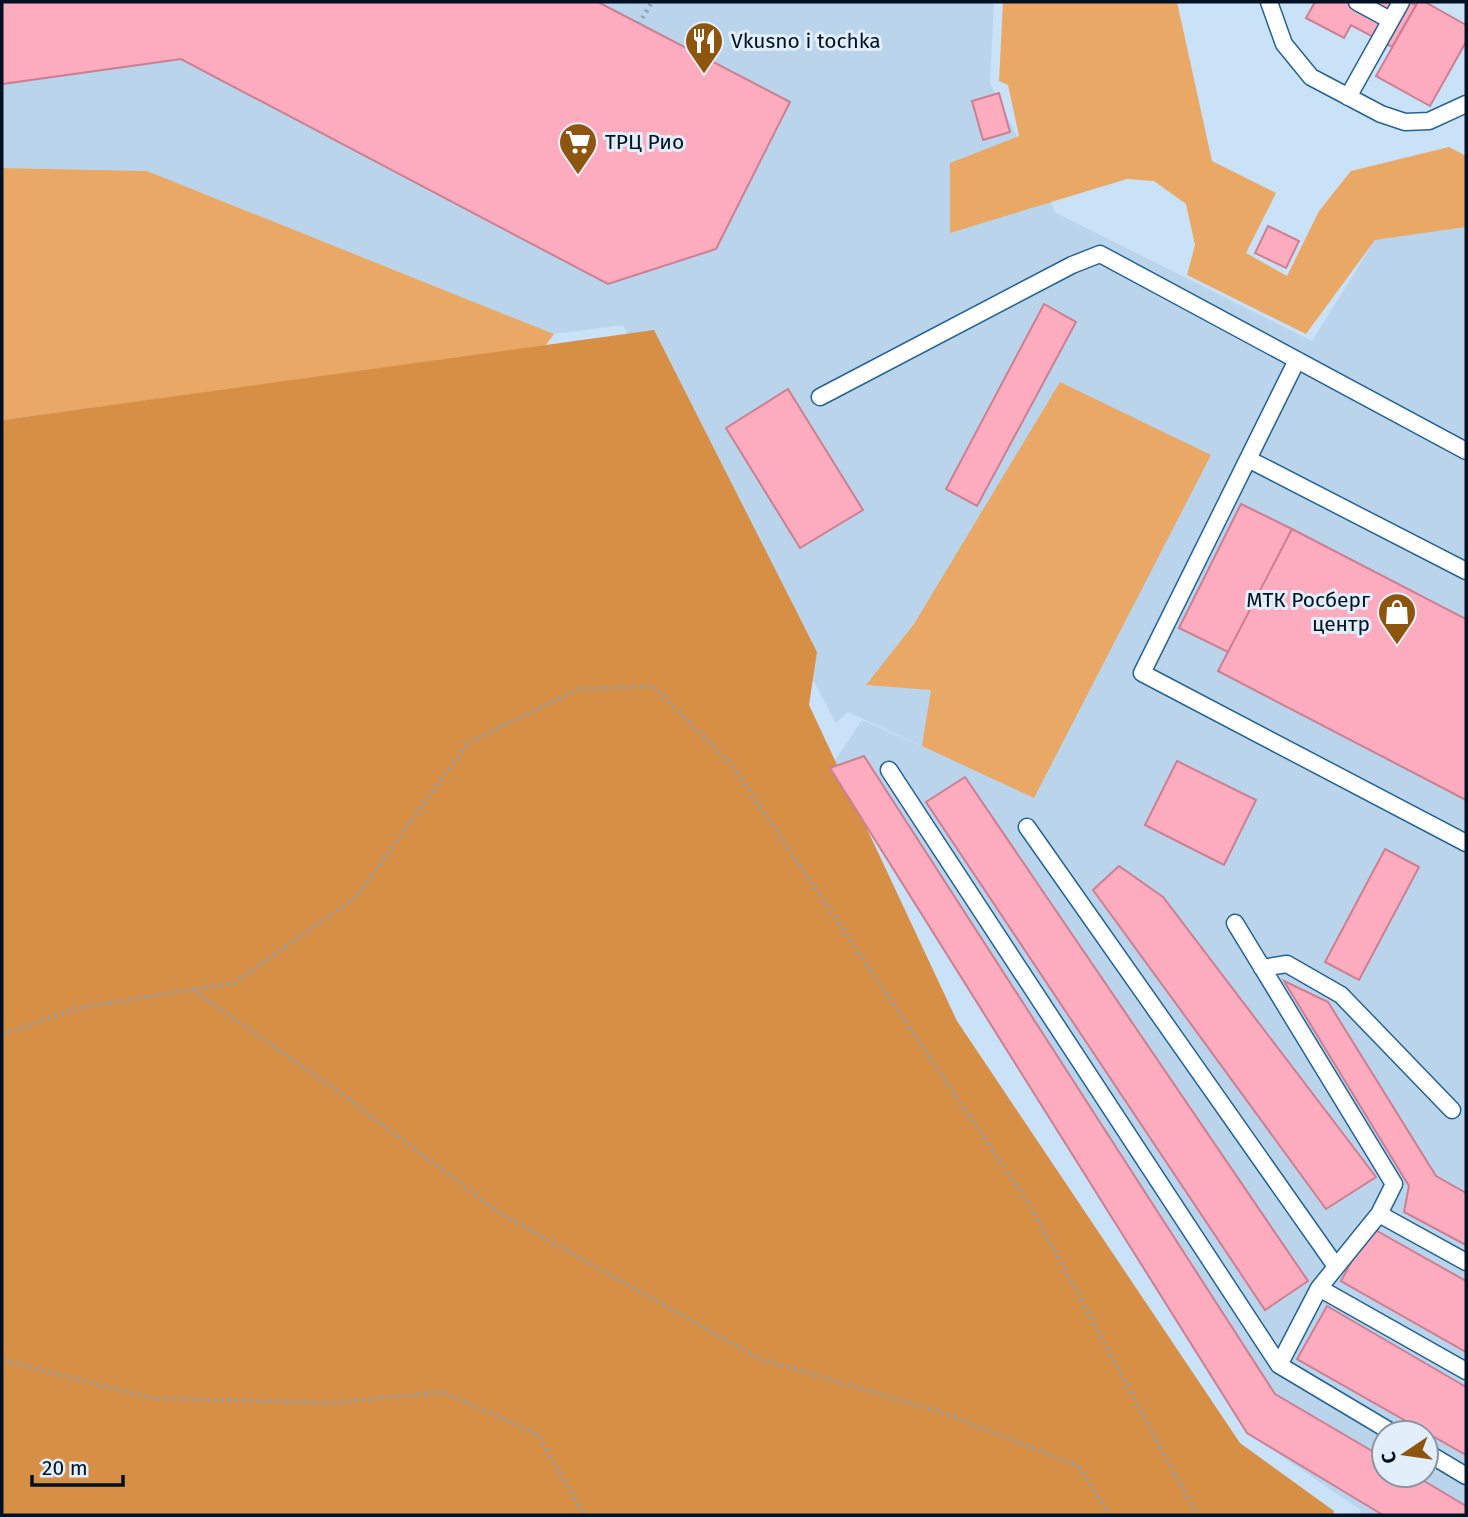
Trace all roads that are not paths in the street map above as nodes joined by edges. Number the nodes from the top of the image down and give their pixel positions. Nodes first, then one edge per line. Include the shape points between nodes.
1 (1269, 2) edge
2 (1357, 2) edge
3 (1401, 2) edge
4 (1390, 20) junction
5 (1348, 97) junction
6 (1466, 104) edge
7 (1297, 360) junction
8 (820, 397) dead end
9 (1466, 451) edge
10 (1248, 459) junction
11 (1466, 571) edge
12 (889, 770) dead end
13 (1027, 827) dead end
14 (1466, 843) edge
15 (1235, 923) dead end
16 (1262, 968) junction
17 (1452, 1110) dead end
18 (1379, 1214) junction
19 (1466, 1262) edge
20 (1335, 1265) junction
21 (1319, 1288) junction
22 (1279, 1365) junction
23 (1466, 1371) edge
24 (1370, 1419) edge
25 (1440, 1460) edge
26 (1466, 1476) edge

1 - 5 lane via 1284,44 1311,77
2 - 4 lane
3 - 4 lane
4 - 5 lane
5 - 6 lane via 1405,122 1429,121
7 - 8 lane via 1100,254
7 - 9 lane
7 - 10 lane
10 - 11 lane
10 - 14 lane via 1142,673
12 - 22 lane
13 - 20 lane
15 - 16 lane
16 - 17 lane via 1287,964 1341,995
16 - 18 lane via 1394,1184
18 - 19 lane
18 - 20 lane
20 - 21 lane
21 - 22 lane
21 - 23 lane
22 - 24 lane
25 - 26 lane

